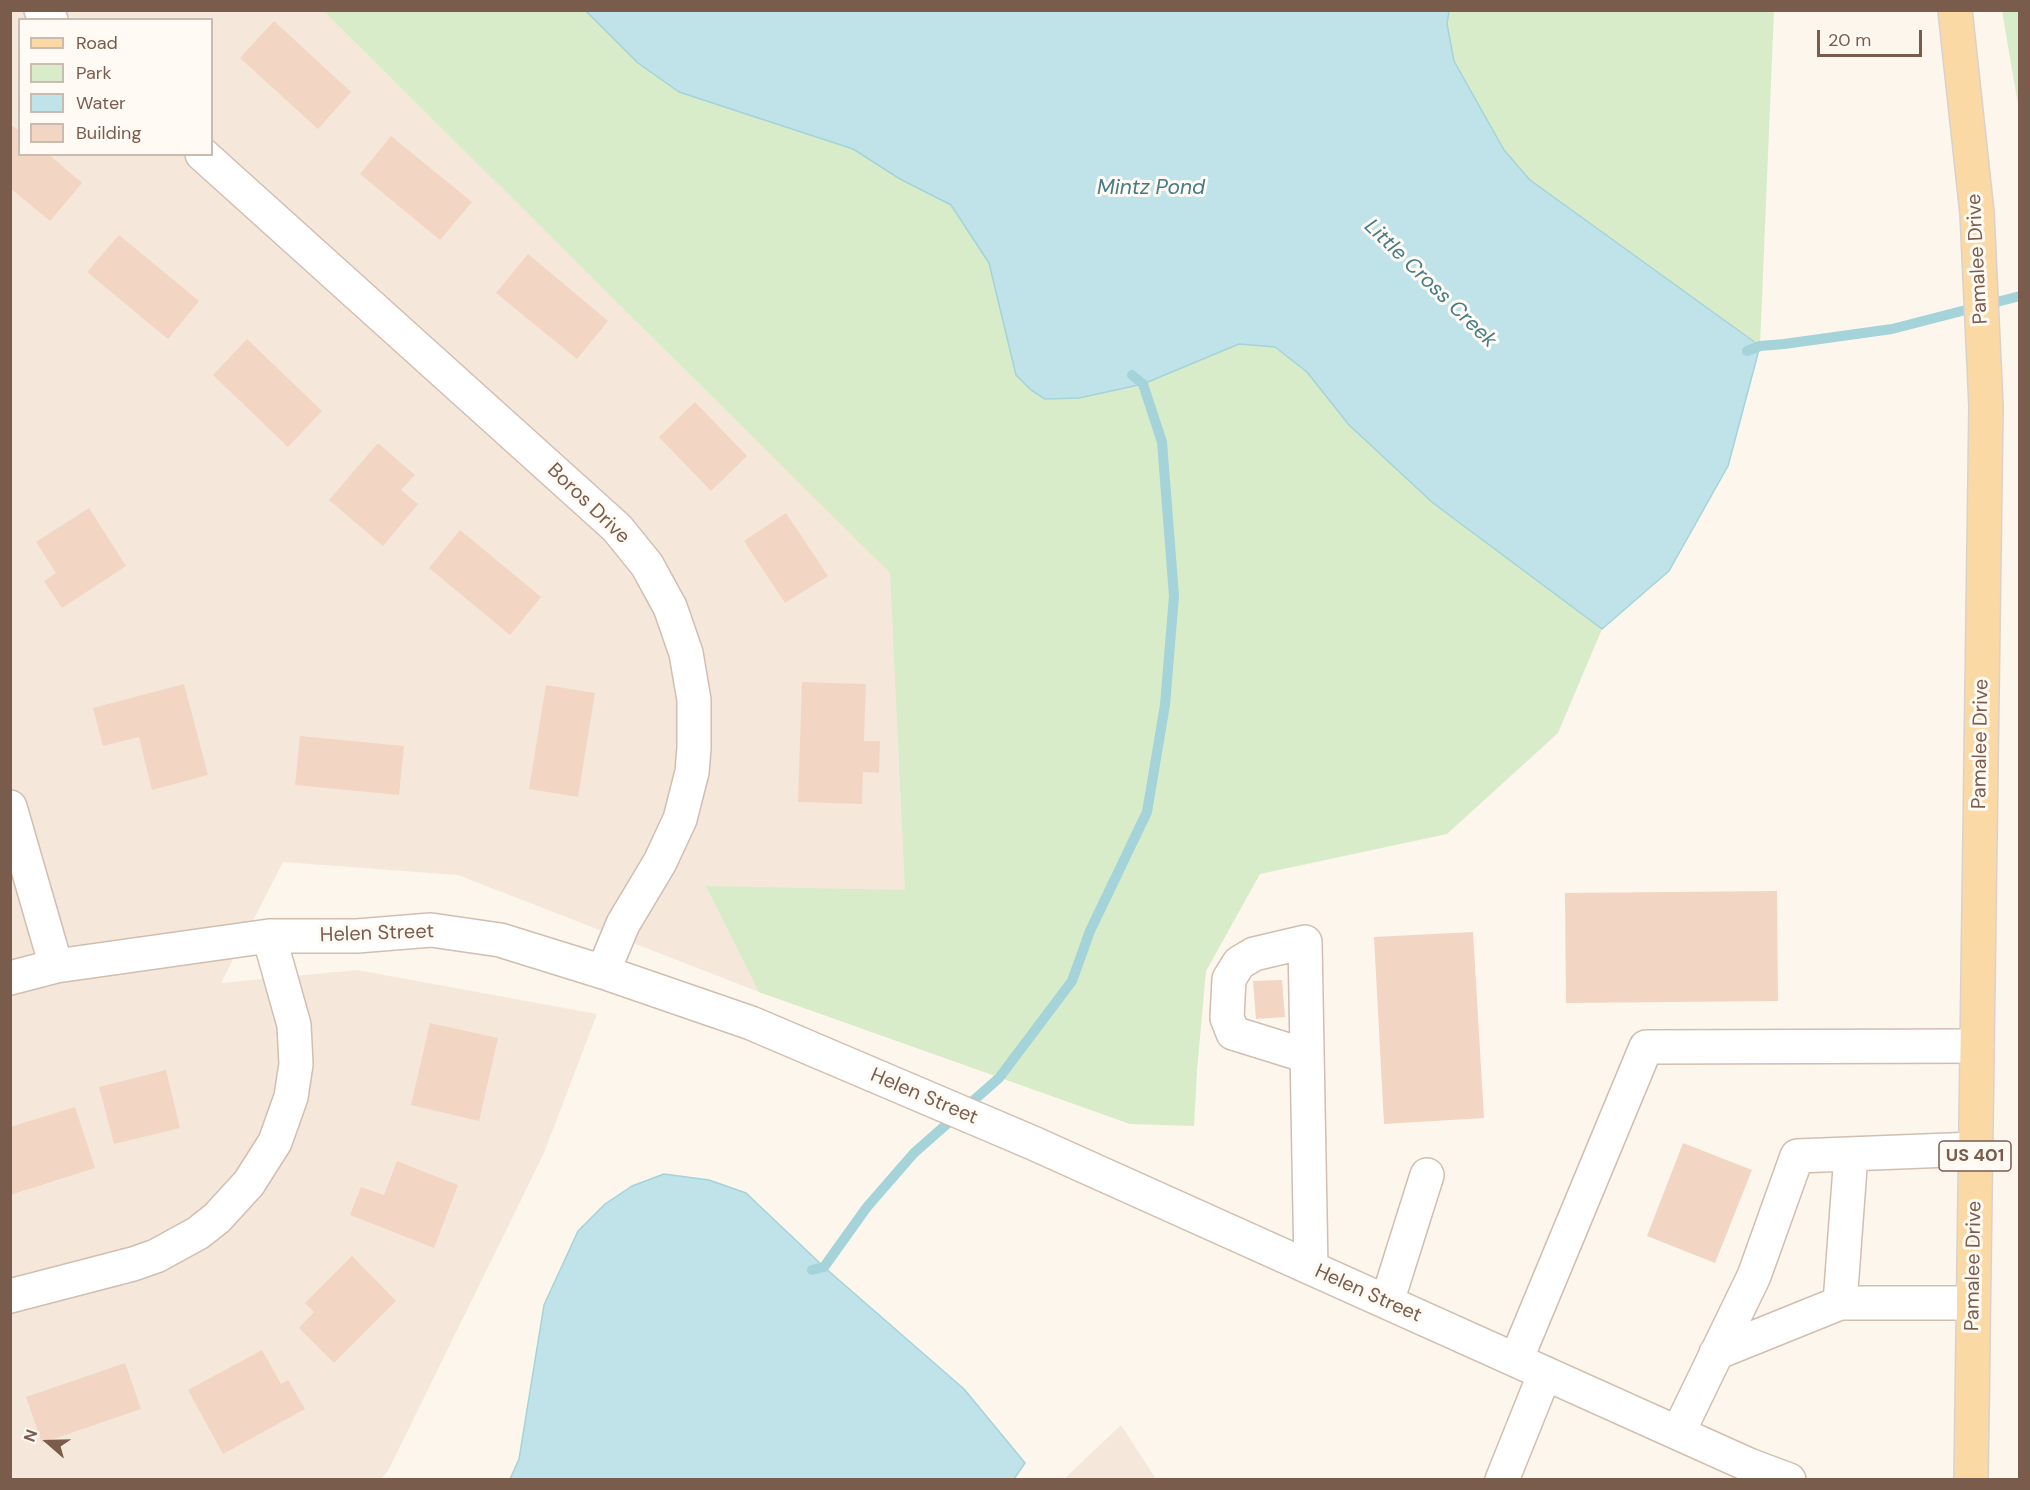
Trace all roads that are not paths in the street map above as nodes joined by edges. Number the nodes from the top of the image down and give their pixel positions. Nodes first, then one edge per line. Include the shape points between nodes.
1 (1955, 10) edge
2 (204, 156) edge
3 (10, 807) edge
4 (269, 936) junction
5 (56, 966) junction
6 (603, 972) junction
7 (10, 978) edge
8 (1977, 1046) junction
9 (1307, 1056) dead end
10 (1976, 1149) junction
11 (1851, 1154) junction
12 (1427, 1175) dead end
13 (1311, 1268) junction
14 (10, 1296) edge
15 (1387, 1302) junction
16 (1973, 1303) junction
17 (1840, 1304) junction
18 (1716, 1353) junction
19 (1530, 1367) junction
20 (1678, 1433) junction
21 (1718, 1467) edge
22 (1502, 1479) edge
23 (1789, 1479) edge
24 (1971, 1479) edge

1 - 8 main road, Pamalee Drive / US 401 via 1977,213 1986,405
2 - 6 street, Boros Drive via 617,528 647,565 670,608 686,653 694,700 692,772 680,819 623,924
3 - 5 street
4 - 5 street, Helen Street
4 - 6 street, Helen Street via 357,936 430,930 500,940
4 - 14 street via 294,1025 296,1064 291,1097 275,1142 249,1183 198,1233 156,1256
5 - 7 street, Helen Street
6 - 13 street, Helen Street via 751,1023 1033,1143
8 - 10 main road, Pamalee Drive / US 401
8 - 19 street via 1646,1047
9 - 13 street
10 - 11 street
10 - 16 main road, Pamalee Drive / US 401
11 - 17 street
11 - 18 street via 1797,1156 1754,1276
12 - 15 street
13 - 15 street, Helen Street
15 - 19 street, Helen Street
16 - 17 street
16 - 24 main road, Pamalee Drive / US 401
17 - 18 street
18 - 20 street
19 - 20 street, Helen Street
19 - 22 street
20 - 21 street, Helen Street
21 - 23 street, Helen Street

